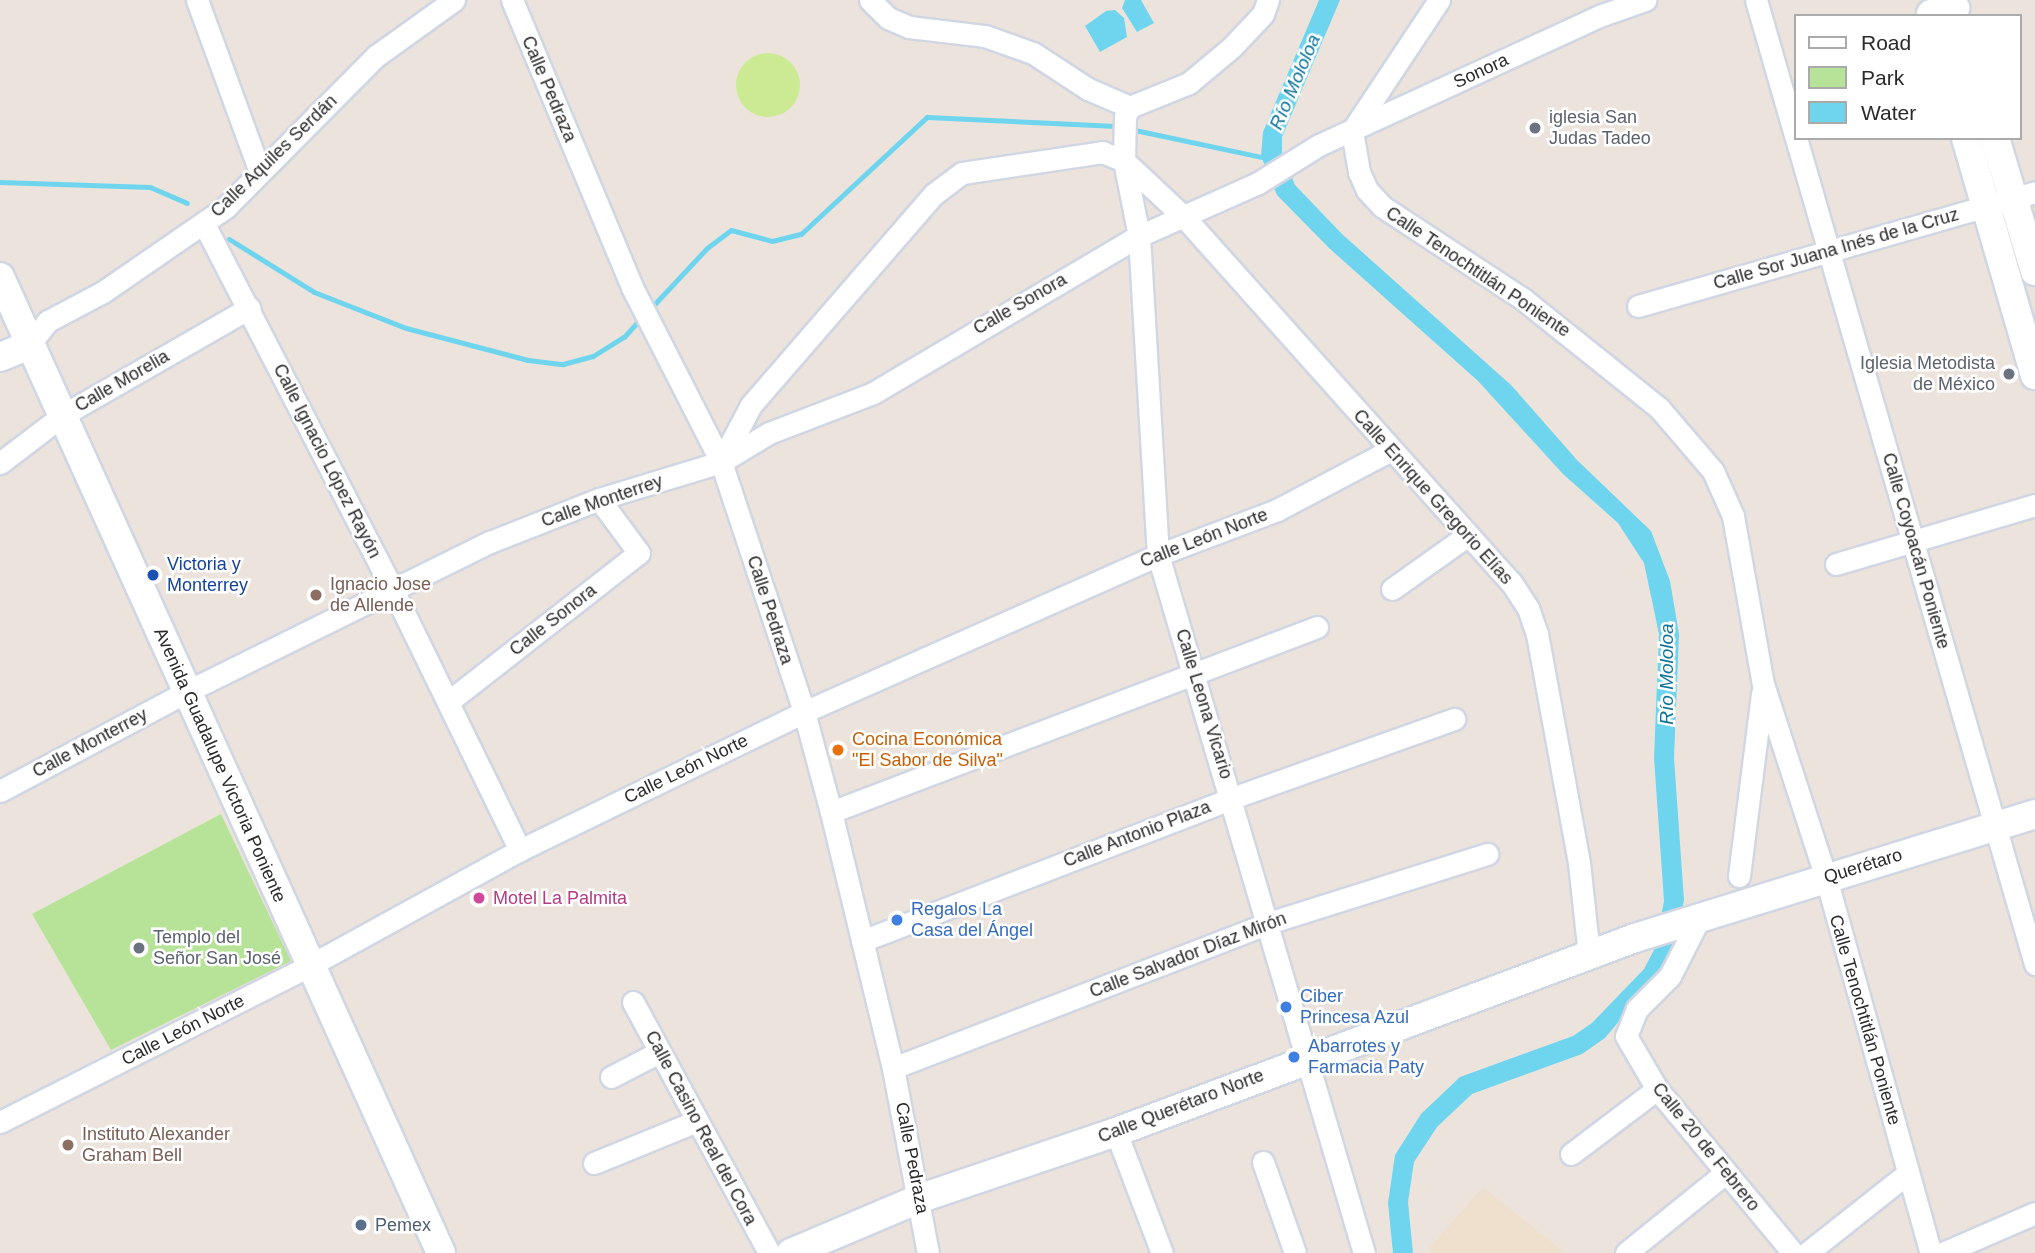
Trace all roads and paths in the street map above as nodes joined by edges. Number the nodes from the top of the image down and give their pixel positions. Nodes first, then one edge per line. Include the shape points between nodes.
1 (197, 0) edge
2 (454, 0) edge
3 (512, 0) edge
4 (870, 0) edge
5 (1268, 0) edge
6 (1439, 0) edge
7 (1645, 0) edge
8 (1756, 0) edge
9 (1128, 112) junction
10 (1794, 130) edge
11 (1352, 131) junction
12 (1797, 140) edge
13 (1967, 140) edge
14 (1996, 140) edge
15 (1319, 145) joint
16 (1124, 151) junction
17 (260, 172) junction
18 (2024, 195) edge
19 (1985, 206) junction
20 (1185, 218) junction
21 (204, 224) junction
22 (1139, 236) junction
23 (1829, 251) junction
24 (2035, 271) edge
25 (0, 277) edge
26 (244, 299) junction
27 (1638, 306) dead end
28 (8, 320) edge
29 (48, 321) junction
30 (29, 345) junction
31 (0, 357) edge
32 (2035, 375) edge
33 (64, 415) junction
34 (1388, 451) junction
35 (721, 462) junction
36 (0, 463) edge
37 (599, 499) junction
38 (2035, 505) edge
39 (1468, 535) junction
40 (1913, 541) junction
41 (1158, 555) junction
42 (1836, 564) dead end
43 (393, 588) junction
44 (1392, 589) dead end
45 (1317, 627) dead end
46 (1195, 673) junction
47 (1763, 684) junction
48 (188, 691) junction
49 (448, 702) junction
50 (804, 712) junction
51 (1454, 719) dead end
52 (0, 791) edge
53 (1232, 798) junction
54 (831, 812) junction
55 (2035, 814) edge
56 (1996, 826) junction
57 (520, 850) junction
58 (1487, 854) dead end
59 (1739, 876) dead end
60 (1826, 878) junction
61 (1695, 918) junction
62 (1268, 923) junction
63 (862, 941) junction
64 (1589, 954) junction
65 (2035, 964) edge
66 (309, 966) junction
67 (633, 1002) dead end
68 (659, 1052) junction
69 (1309, 1058) junction
70 (893, 1068) junction
71 (611, 1077) dead end
72 (1657, 1089) junction
73 (697, 1121) junction
74 (0, 1122) edge
75 (1116, 1132) junction
76 (1571, 1154) dead end
77 (1263, 1162) dead end
78 (594, 1163) dead end
79 (1725, 1173) junction
80 (1908, 1173) junction
81 (921, 1198) junction
82 (2035, 1213) edge
83 (1359, 1249) edge
84 (440, 1253) edge
85 (769, 1253) edge
86 (791, 1253) edge
87 (929, 1253) edge
88 (1162, 1253) edge
89 (1295, 1253) edge
90 (1626, 1253) edge
91 (1793, 1253) edge
92 (1807, 1253) edge
93 (1931, 1253) edge
94 (1942, 1253) edge

1 - 17 street
2 - 17 street, Calle Aquiles Serdán via 376,57
3 - 35 street, Calle Pedraza via 632,287
4 - 9 street via 888,18 909,27 985,36 1033,53
5 - 9 street via 1263,14 1233,47 1189,83
6 - 11 street
7 - 11 street, Sonora via 1602,15
8 - 10 street, Calle Coyoacán Poniente
9 - 16 street, Calle Leona Vicario
11 - 15 street, Sonora
11 - 47 street, Calle Tenochtitlán Poniente via 1359,172 1367,190 1383,207 1581,343 1693,444 1713,471 1733,516
12 - 23 street, Calle Coyoacán Poniente
13 - 19 street
14 - 18 street
15 - 20 street, Calle Sonora via 1258,183
16 - 20 street, Calle Enrique Gregorio Elías
16 - 22 street, Calle Leona Vicario
16 - 35 street via 962,173 933,194 751,405
17 - 21 street, Calle Aquiles Serdán
18 - 19 street, Calle Sor Juana Inés de la Cruz
18 - 24 street
19 - 23 street, Calle Sor Juana Inés de la Cruz
19 - 32 street
20 - 22 street, Calle Sonora
20 - 34 street, Calle Enrique Gregorio Elías
21 - 26 street, Calle Ignacio López Rayón
21 - 29 street, Calle Aquiles Serdán via 103,292
22 - 35 street, Calle Sonora via 873,393 769,433
22 - 41 street, Calle Leona Vicario
23 - 27 street, Calle Sor Juana Inés de la Cruz
23 - 40 street, Calle Coyoacán Poniente
25 - 28 street, Avenida Guadalupe Victoria Poniente
26 - 33 street, Calle Morelia
26 - 43 street, Calle Ignacio López Rayón
28 - 29 street
28 - 30 street, Avenida Guadalupe Victoria Poniente
29 - 30 street
30 - 31 street
30 - 33 street, Avenida Guadalupe Victoria Poniente
33 - 36 street, Calle Morelia
33 - 48 street, Avenida Guadalupe Victoria Poniente
34 - 39 street, Calle Enrique Gregorio Elías
34 - 41 street, Calle León Norte via 1277,510
35 - 37 street, Calle Monterrey
35 - 50 street, Calle Pedraza
37 - 43 street, Calle Monterrey via 490,542
37 - 49 street, Calle Sonora via 639,553
38 - 40 street
39 - 44 street
39 - 64 street, Calle Enrique Gregorio Elías via 1511,582 1537,634 1579,863
40 - 42 street
40 - 56 street, Calle Coyoacán Poniente
41 - 46 street, Calle Leona Vicario
41 - 50 street, Calle León Norte
43 - 48 street, Calle Monterrey
43 - 49 street, Calle Ignacio López Rayón
45 - 46 street
46 - 53 street, Calle Leona Vicario
46 - 54 street
47 - 59 street
47 - 60 street, Calle Tenochtitlán Poniente
48 - 52 street, Calle Monterrey
48 - 66 street, Avenida Guadalupe Victoria Poniente
49 - 57 street, Calle Ignacio López Rayón
50 - 54 street, Calle Pedraza
50 - 57 street, Calle León Norte
51 - 53 street, Calle Antonio Plaza
53 - 62 street, Calle Leona Vicario
53 - 63 street, Calle Antonio Plaza
54 - 63 street, Calle Pedraza
55 - 56 street, Querétaro
56 - 60 street, Querétaro
56 - 65 street, Calle Coyoacán Poniente
57 - 66 street, Calle León Norte
58 - 62 street, Calle Salvador Díaz Mirón
60 - 61 street, Querétaro
60 - 80 street, Calle Tenochtitlán Poniente
61 - 64 street, Calle Querétaro Norte
61 - 72 street, Calle 20 de Febrero via 1670,976 1637,1009 1626,1036
62 - 69 street, Calle Leona Vicario
62 - 70 street, Calle Salvador Díaz Mirón
63 - 70 street, Calle Pedraza
64 - 69 street, Calle Querétaro Norte
66 - 74 street, Calle León Norte
66 - 84 street, Avenida Guadalupe Victoria Poniente
67 - 68 street, Calle Casino Real del Cora
68 - 71 street
68 - 73 street, Calle Casino Real del Cora
69 - 75 street, Calle Querétaro Norte
69 - 83 street, Calle Leona Vicario
70 - 81 street, Calle Pedraza
72 - 76 street
72 - 79 street, Calle 20 de Febrero
73 - 78 street
73 - 85 street, Calle Casino Real del Cora
75 - 81 street, Calle Querétaro Norte
75 - 88 street
77 - 89 street
79 - 90 street
79 - 91 street, Calle 20 de Febrero
80 - 92 street
80 - 93 street, Calle Tenochtitlán Poniente
81 - 86 street, Calle Querétaro Norte
81 - 87 street, Calle Pedraza
82 - 94 street

